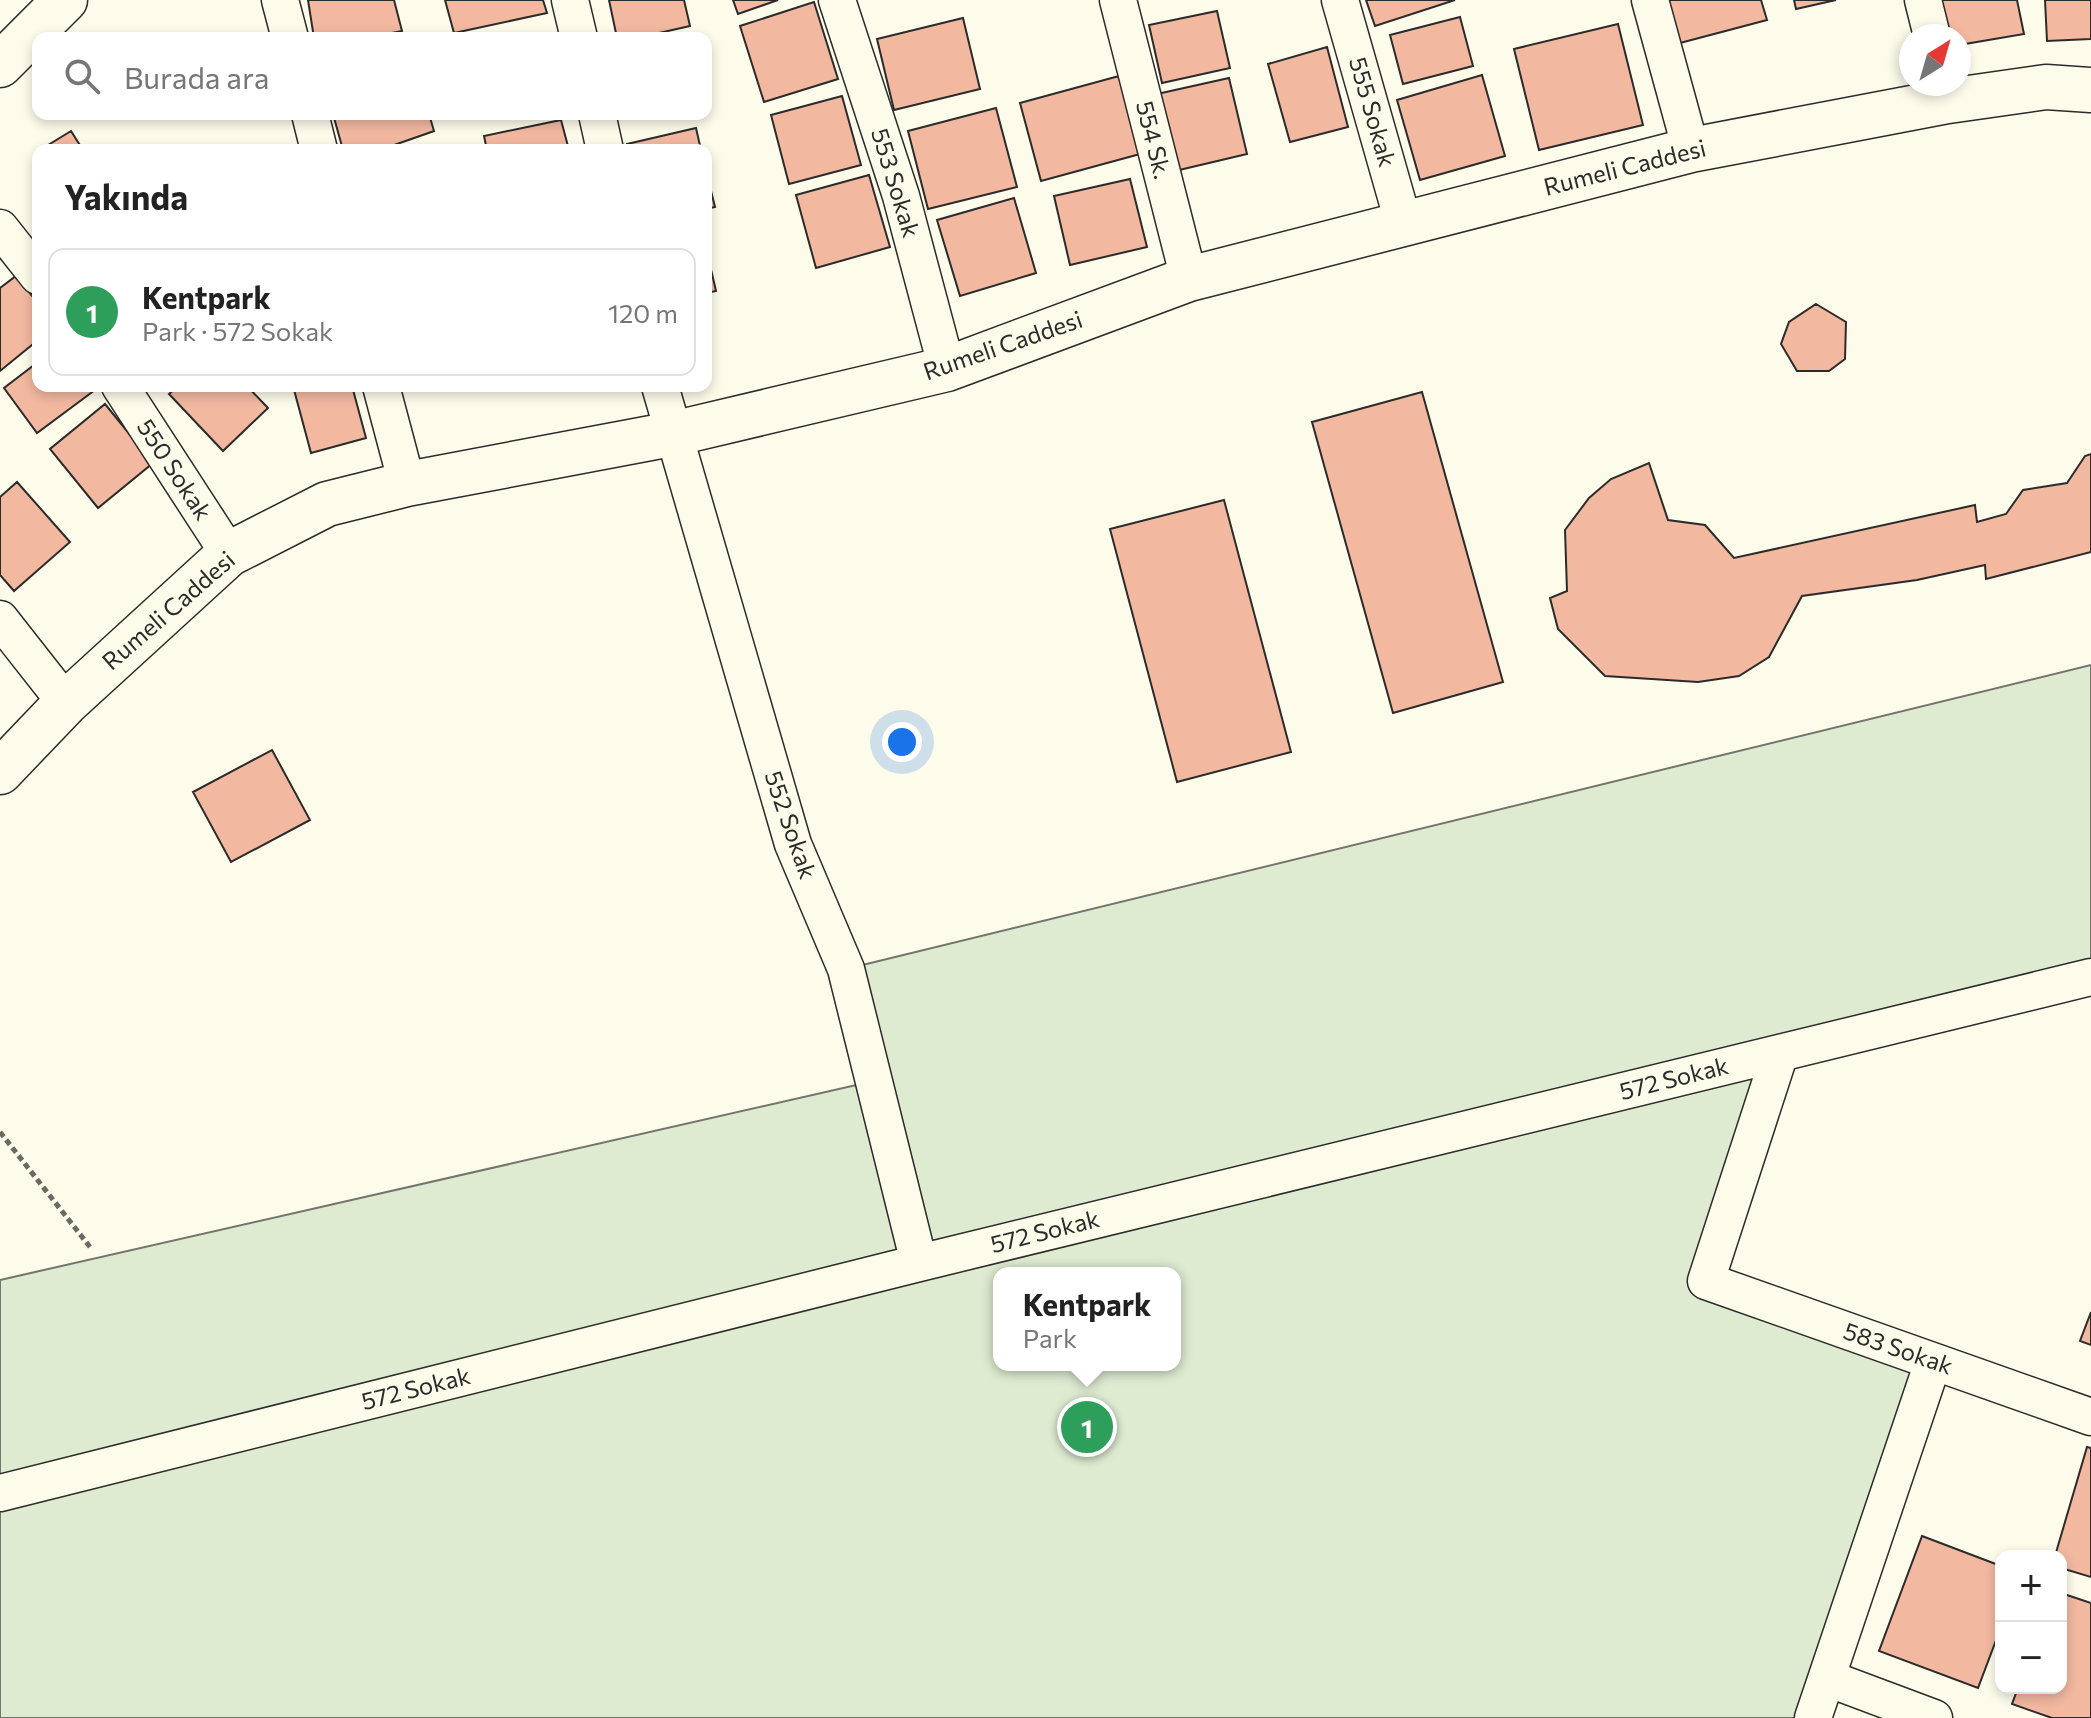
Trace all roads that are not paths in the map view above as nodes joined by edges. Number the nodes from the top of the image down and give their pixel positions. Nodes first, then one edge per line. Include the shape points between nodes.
1 (65, 0) edge
2 (280, 0) edge
3 (570, 0) edge
4 (837, 0) edge
5 (1118, 0) edge
6 (1340, 0) edge
7 (1650, 0) edge
8 (1923, 0) edge
9 (1929, 24) edge
10 (33, 32) edge
11 (288, 32) edge
12 (578, 32) edge
13 (32, 33) edge
14 (0, 65) edge
15 (2091, 90) edge
16 (1971, 91) edge
17 (1928, 96) edge
18 (312, 120) edge
19 (598, 120) edge
20 (318, 144) edge
21 (604, 144) edge
22 (1691, 150) junction
23 (1404, 225) junction
24 (0, 228) edge
25 (32, 268) edge
26 (1189, 279) junction
27 (947, 369) junction
28 (124, 392) edge
29 (383, 392) edge
30 (662, 392) edge
31 (672, 434) junction
32 (407, 484) junction
33 (229, 554) junction
34 (0, 619) edge
35 (66, 703) junction
36 (0, 772) edge
37 (2091, 977) edge
38 (1780, 1053) junction
39 (919, 1263) junction
40 (1933, 1362) junction
41 (2091, 1417) edge
42 (0, 1493) edge
43 (1827, 1678) junction
44 (1813, 1718) edge
45 (1934, 1718) edge

1 - 10 street
2 - 11 street
3 - 12 street
4 - 27 street, 553 Sokak via 901,196
5 - 26 street, 554 Sk.
6 - 23 street, 555 Sokak
7 - 22 street
8 - 9 street
13 - 14 street
15 - 16 street, Rumeli Caddesi
17 - 22 street, Rumeli Caddesi
18 - 20 street
19 - 21 street
22 - 23 street, Rumeli Caddesi
23 - 26 street, Rumeli Caddesi
24 - 25 street
26 - 27 street, Rumeli Caddesi
27 - 31 street, Rumeli Caddesi
28 - 33 street, 550 Sokak
29 - 32 street
30 - 31 street, 552 Sokak
31 - 32 street, Rumeli Caddesi
31 - 39 street, 552 Sokak via 793,844 846,969
32 - 33 street, Rumeli Caddesi via 327,504
33 - 35 street, Rumeli Caddesi
34 - 35 street
35 - 36 street, Rumeli Caddesi
37 - 38 street, 572 Sokak
38 - 39 street, 572 Sokak
38 - 40 street, 583 Sokak via 1706,1281
39 - 42 street, 572 Sokak
40 - 41 street, 583 Sokak
40 - 43 street
43 - 44 street
43 - 45 street

